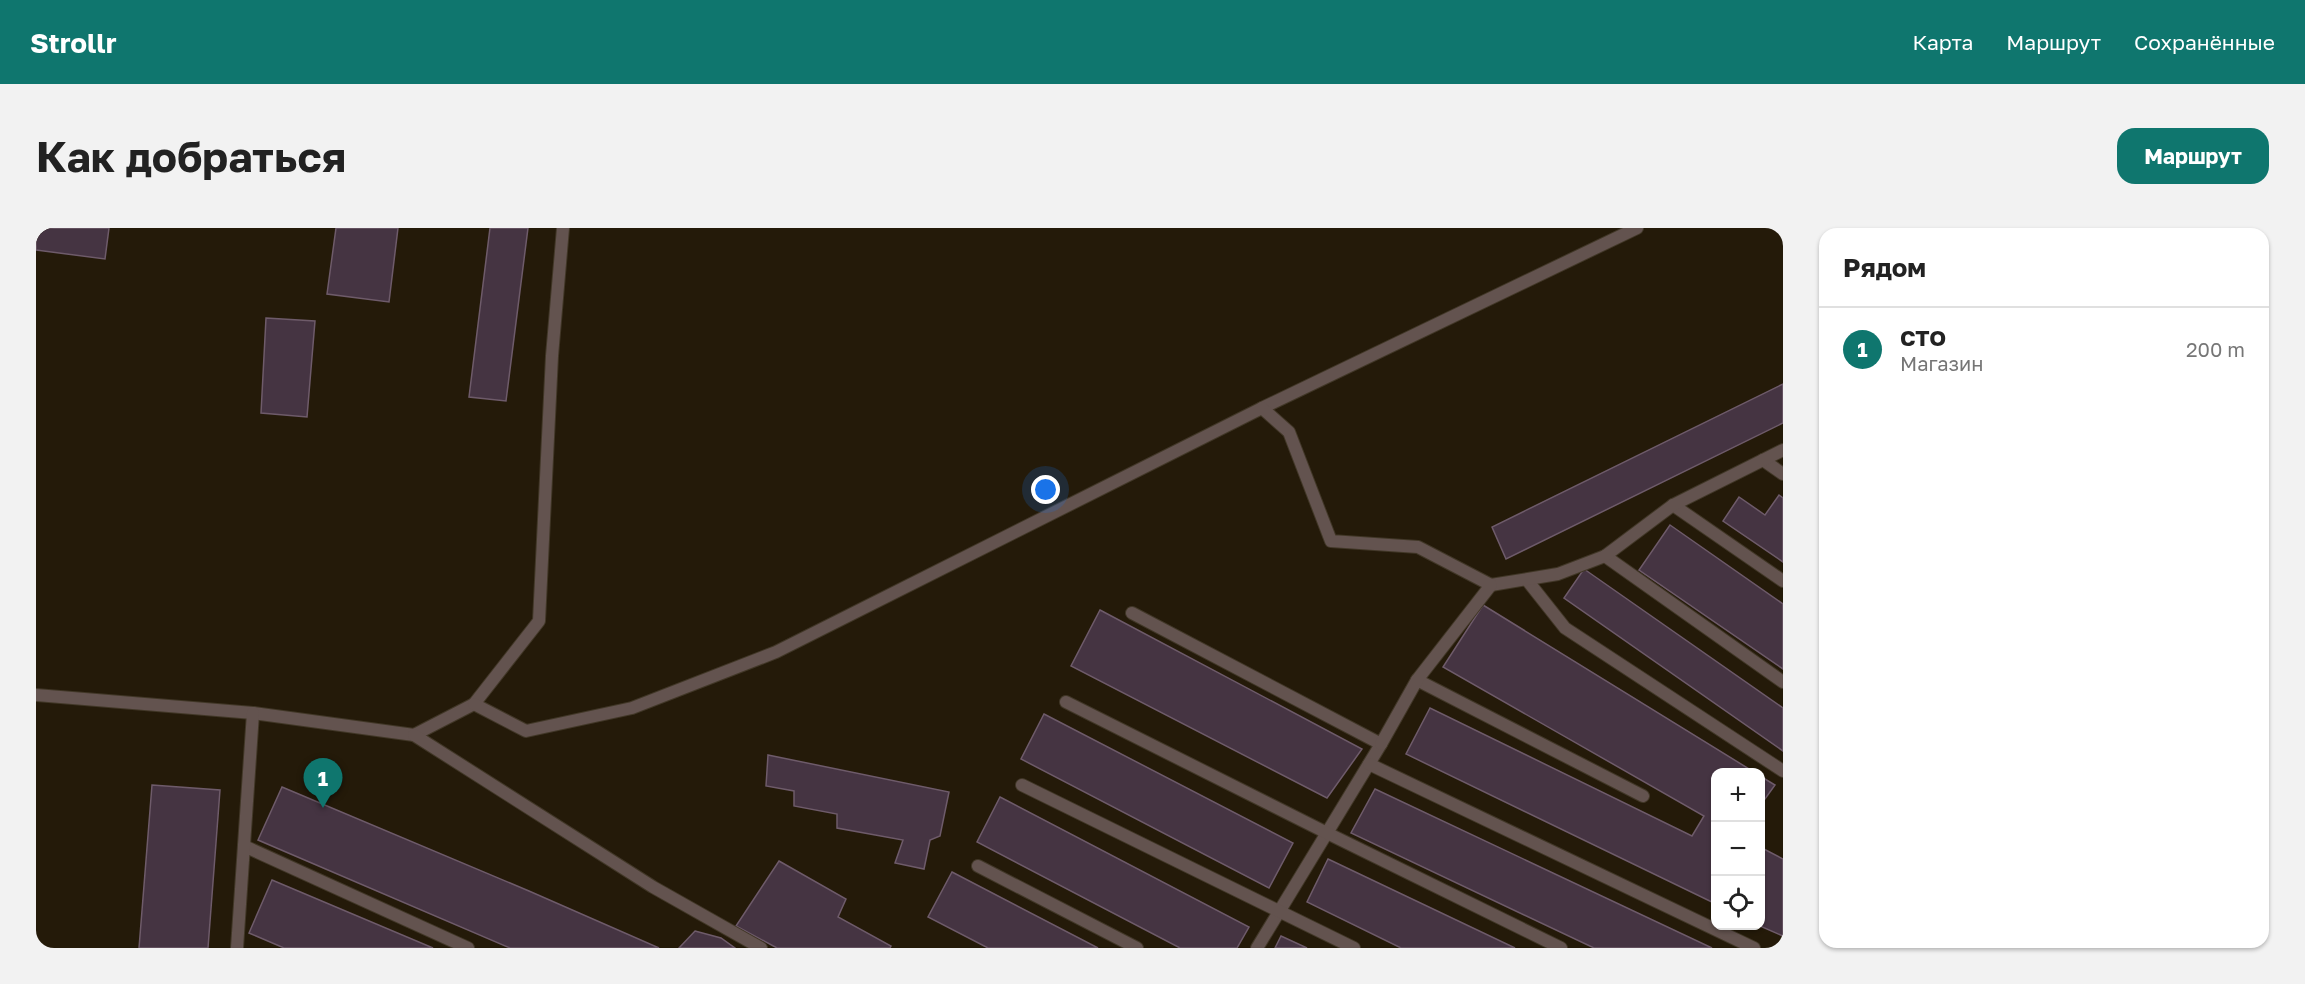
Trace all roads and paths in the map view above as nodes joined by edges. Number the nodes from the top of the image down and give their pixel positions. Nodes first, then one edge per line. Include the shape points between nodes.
1 (562, 228) edge
2 (1637, 228) edge
3 (1262, 408) junction
4 (1783, 450) edge
5 (1763, 460) junction
6 (1783, 474) edge
7 (1673, 505) junction
8 (1605, 556) junction
9 (1527, 580) junction
10 (1783, 581) edge
11 (1491, 585) junction
12 (1132, 613) dead end
13 (1417, 680) junction
14 (1783, 682) edge
15 (36, 695) edge
16 (1066, 702) dead end
17 (474, 704) junction
18 (253, 713) junction
19 (414, 735) junction
20 (1381, 744) junction
21 (1369, 764) junction
22 (1783, 771) edge
23 (1022, 785) dead end
24 (1643, 796) dead end
25 (1327, 833) junction
26 (244, 846) junction
27 (978, 866) dead end
28 (1279, 912) junction
29 (240, 947) edge
30 (468, 948) edge
31 (761, 948) edge
32 (1137, 948) edge
33 (1257, 948) edge
34 (1354, 948) edge
35 (1561, 948) edge
36 (1754, 948) edge

1 - 17 lane via 539,621
2 - 3 lane
3 - 11 lane via 1289,432 1330,541 1418,547
3 - 17 lane via 776,652 632,708 526,731
4 - 5 lane
5 - 6 lane
5 - 7 lane
7 - 8 lane
7 - 10 lane
8 - 9 lane via 1558,574
8 - 14 lane
9 - 11 lane
9 - 22 lane via 1565,628
11 - 13 lane
12 - 20 lane
13 - 20 lane
13 - 24 lane
15 - 18 lane
16 - 25 lane
17 - 19 lane
18 - 19 lane
18 - 26 lane
19 - 31 lane via 653,887
20 - 21 lane
21 - 25 lane
21 - 36 lane
23 - 28 lane
25 - 28 lane
25 - 35 lane
26 - 29 lane
26 - 30 lane
27 - 32 lane
28 - 33 lane
28 - 34 lane

